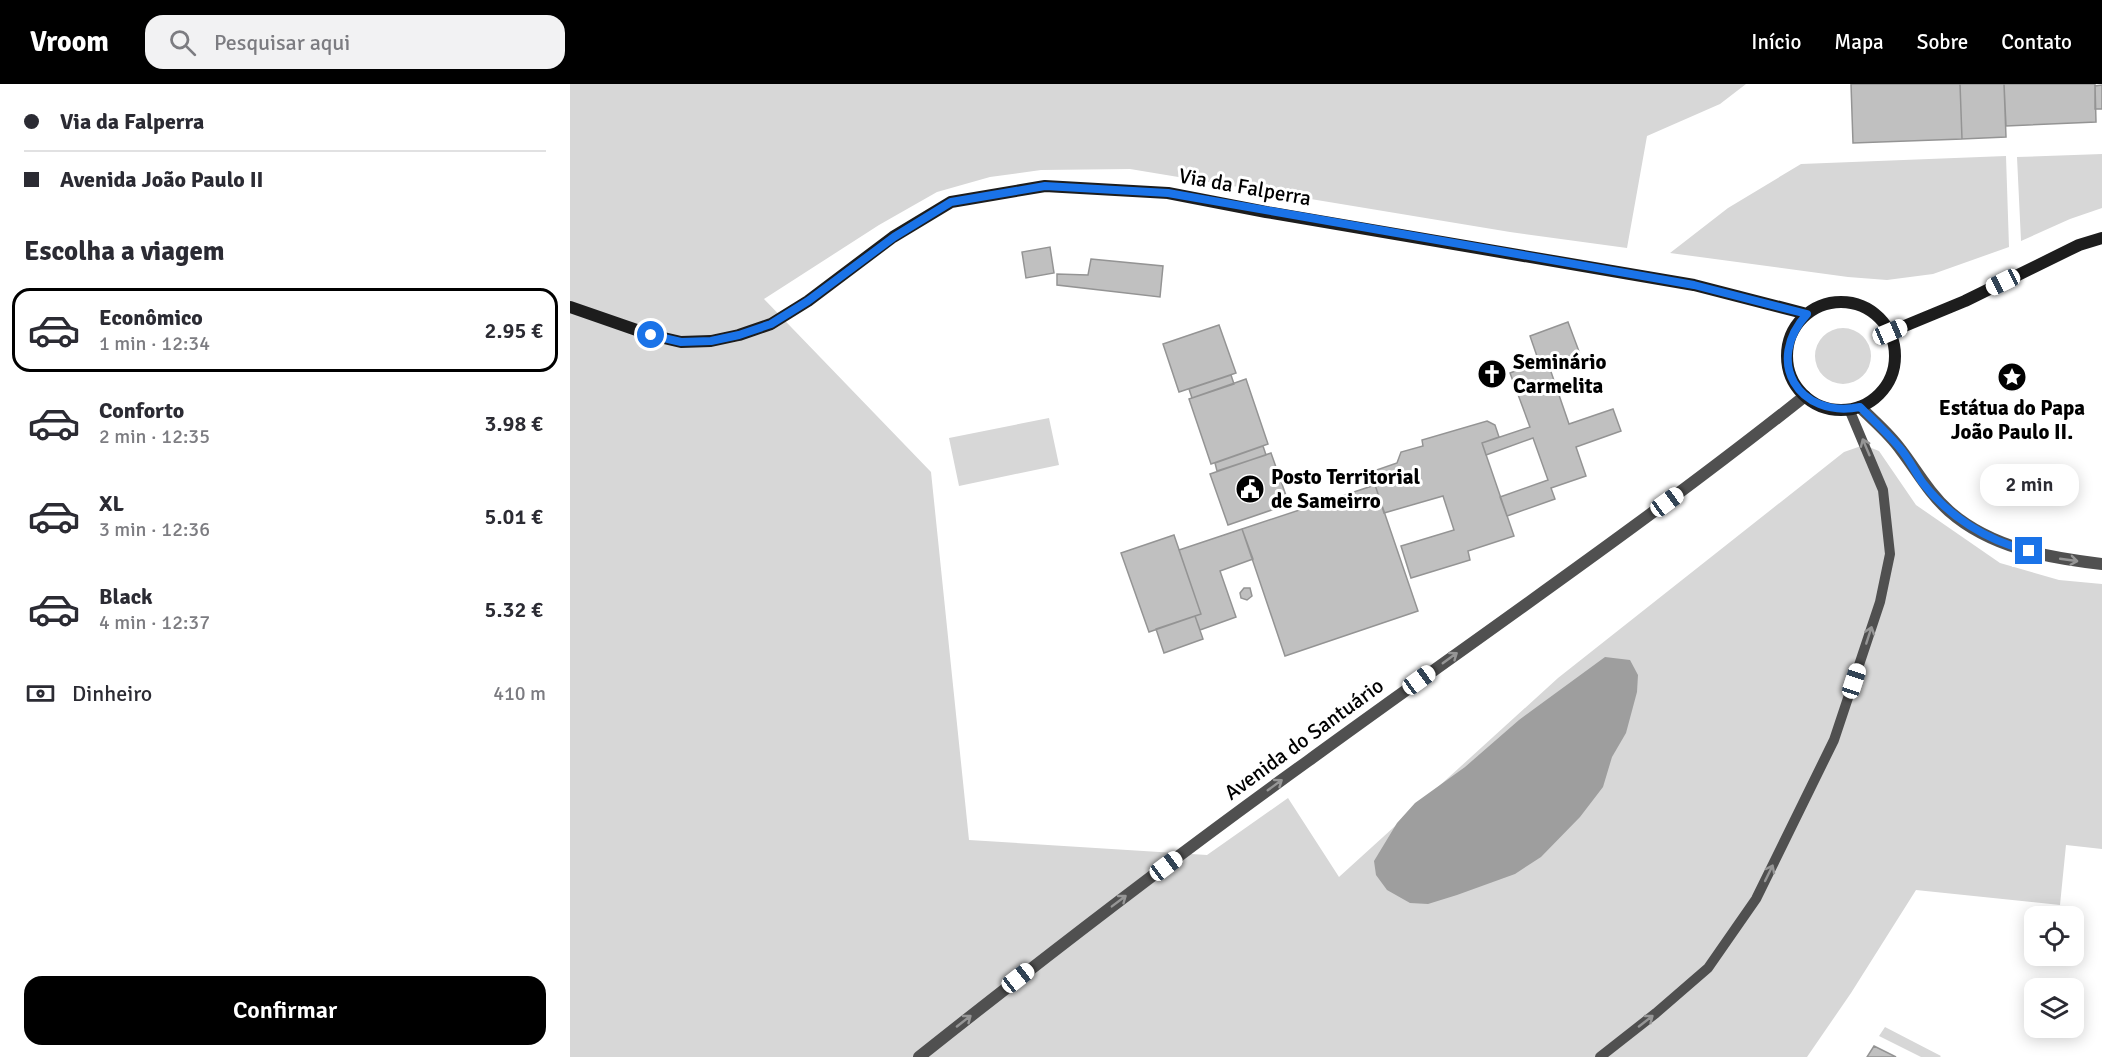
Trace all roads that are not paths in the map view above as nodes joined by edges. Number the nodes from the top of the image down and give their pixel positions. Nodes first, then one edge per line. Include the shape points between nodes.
1 (2102, 238) edge
2 (570, 307) edge
3 (1807, 314) junction
4 (1890, 332) junction
5 (1805, 396) junction
6 (1855, 408) junction
7 (2102, 564) edge
8 (919, 1057) edge
9 (1600, 1057) edge

1 - 4 main road
2 - 3 main road, Via da Falperra via 681,342 739,335 771,324 808,301 894,237 951,202 1045,186 1168,193 1694,285
3 - 4 main road via 1832,302 1860,305 1872,311
3 - 5 main road via 1790,339 1787,355 1795,384
4 - 6 main road via 1895,354 1892,376 1873,399
5 - 6 main road via 1829,409
8 -> 5 street, Avenida do Santuário via 1222,824 1724,460
6 -> 7 street via 1900,448 1950,512 1979,531 2011,547 2064,560
9 -> 6 lane via 1708,968 1756,899 1834,741 1880,602 1890,554 1884,490

